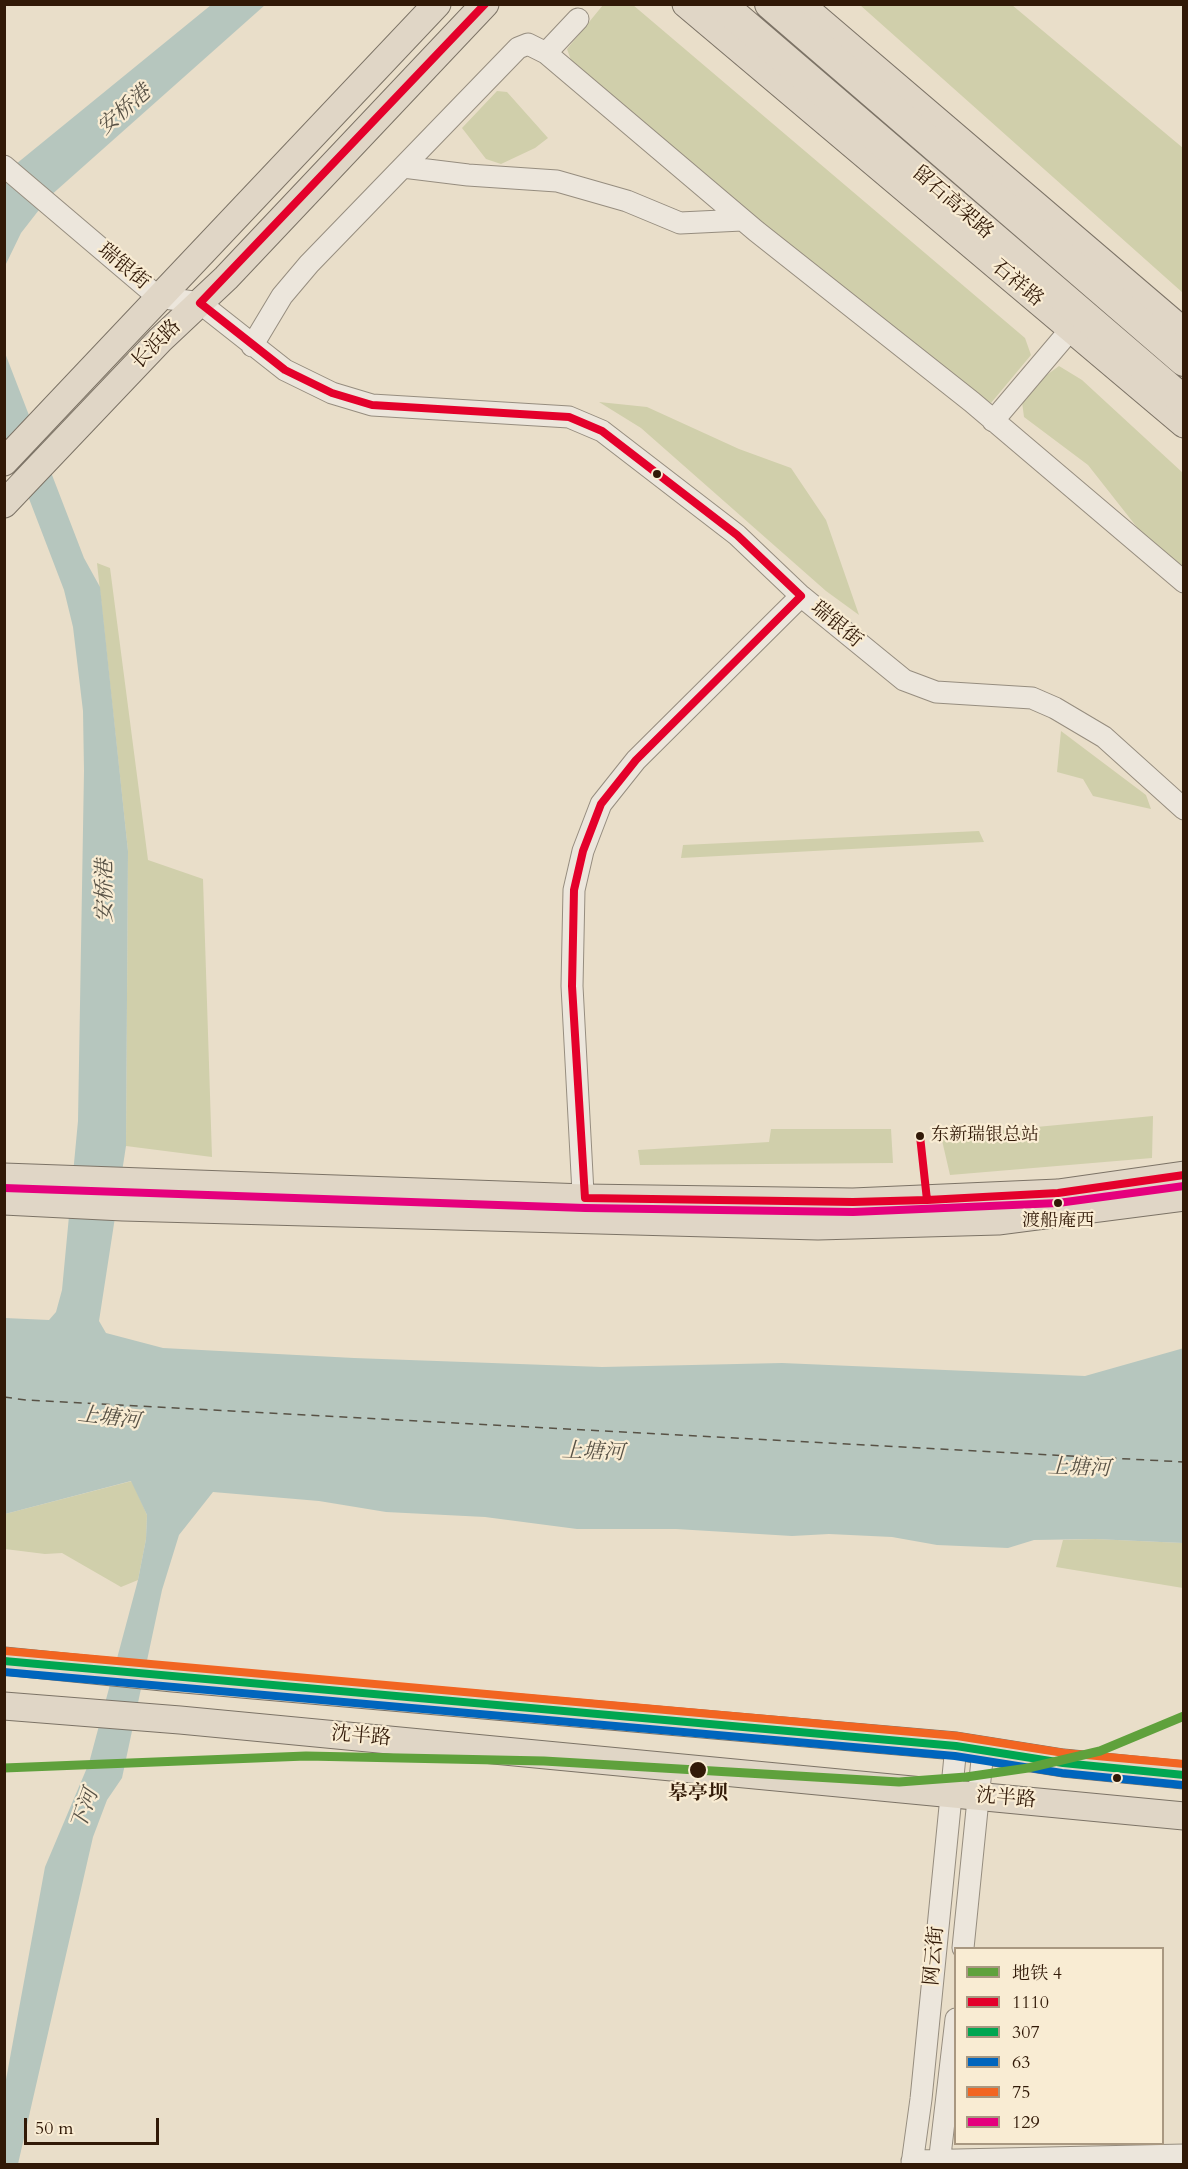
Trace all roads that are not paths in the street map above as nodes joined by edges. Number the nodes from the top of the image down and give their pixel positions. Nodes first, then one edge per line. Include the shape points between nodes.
1 (437, 4) edge
2 (485, 4) edge
3 (686, 4) edge
4 (721, 4) edge
5 (770, 4) edge
6 (800, 4) edge
7 (578, 19) dead end
8 (546, 53) junction
9 (4, 166) edge
10 (403, 167) junction
11 (742, 220) junction
12 (158, 297) junction
13 (200, 303) junction
14 (1071, 329) junction
15 (1184, 332) edge
16 (252, 346) junction
17 (1184, 362) edge
18 (1184, 401) edge
19 (993, 421) junction
20 (1184, 424) edge
21 (4, 462) edge
22 (4, 504) edge
23 (1184, 582) edge
24 (801, 596) junction
25 (1184, 809) edge
26 (1184, 1175) edge
27 (4, 1177) edge
28 (59, 1190) junction
29 (1184, 1197) edge
30 (4, 1201) edge
31 (584, 1209) junction
32 (4, 1661) edge
33 (4, 1706) edge
34 (956, 1746) junction
35 (983, 1750) junction
36 (1184, 1776) edge
37 (950, 1793) junction
38 (978, 1796) junction
39 (1184, 1816) edge
40 (963, 1947) edge
41 (954, 2036) edge
42 (1184, 2155) edge
43 (939, 2162) edge
44 (912, 2163) edge

1 - 12 main road, 长浜路
2 - 13 main road, 长浜路
3 - 14 main road, 石祥路
4 - 18 highway, 留石高架路
5 - 17 highway, 留石高架路
6 - 15 main road
7 - 8 street
8 - 10 street via 528,44 518,48
8 - 11 street
9 - 12 street, 瑞银街
10 - 11 street via 468,176 557,181 627,201 680,223
10 - 16 street via 282,296
11 - 19 street
12 - 13 street, 瑞银街
12 - 21 main road, 长浜路
13 - 16 street, 瑞银街
13 - 22 main road, 长浜路
14 - 19 street
14 - 20 main road, 石祥路
16 - 24 street, 瑞银街 via 294,375 332,393 372,405 569,417 602,431 736,535
19 - 23 street
24 - 25 street, 瑞银街 via 904,680 936,692 1032,698 1078,720 1104,737
24 - 31 street via 636,760 601,804 583,851 574,890 572,986
26 - 31 main road via 1058,1193
27 - 28 main road
28 - 30 main road
28 - 31 main road
29 - 31 main road via 998,1221 818,1226
32 - 34 main road
33 - 37 main road, 沈半路
34 - 35 main road
34 - 37 street, 网云街
35 - 36 main road
35 - 38 street, 网云街
37 - 38 main road, 沈半路
37 - 44 street, 网云街
38 - 39 main road, 沈半路
38 - 40 street, 网云街
41 - 43 street
42 - 43 street
43 - 44 street

